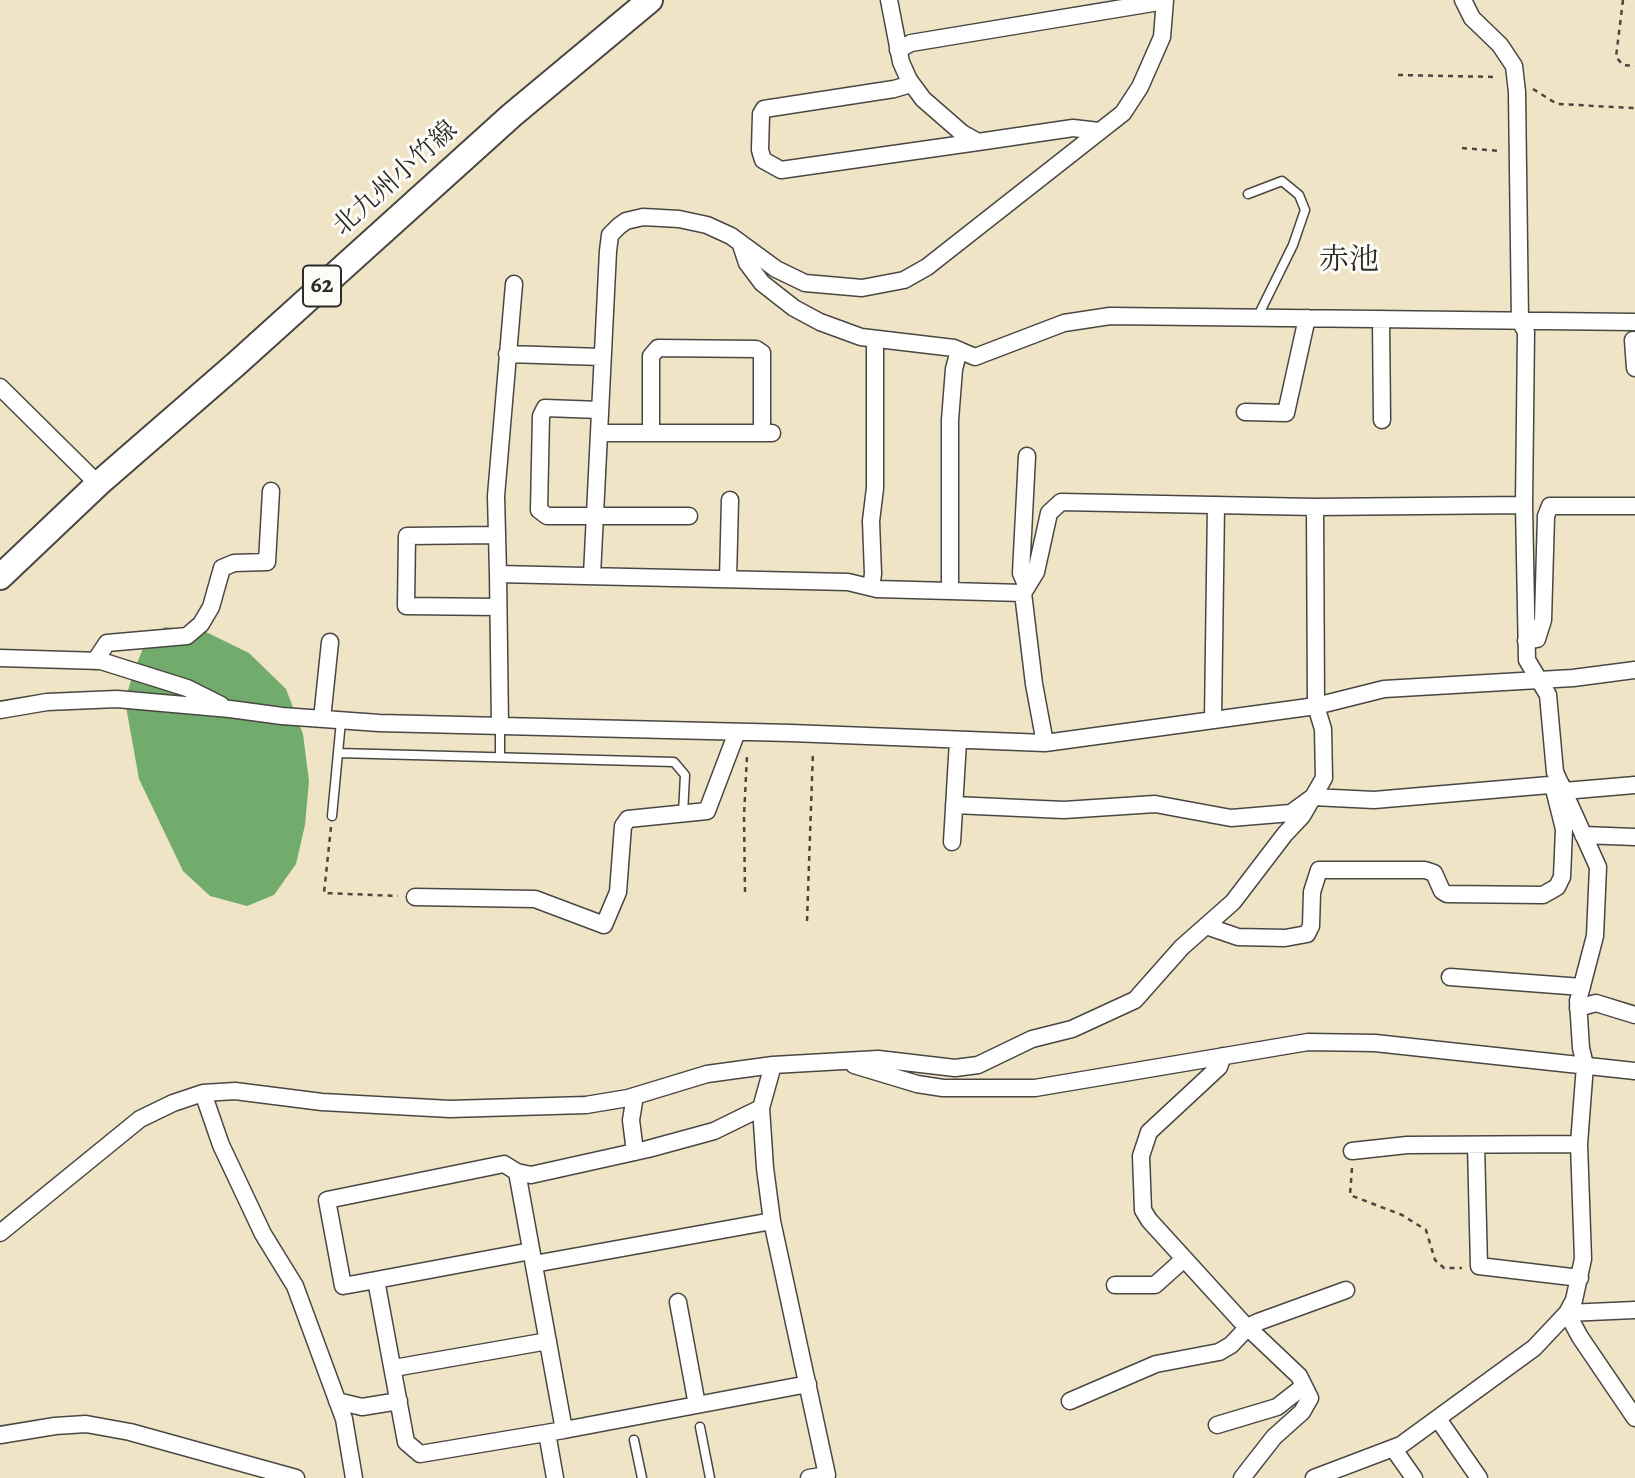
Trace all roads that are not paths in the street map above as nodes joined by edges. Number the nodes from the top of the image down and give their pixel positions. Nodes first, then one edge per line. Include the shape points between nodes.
1 (650, 0) edge
2 (889, 0) edge
3 (1165, 0) edge
4 (1463, 0) edge
5 (898, 50) junction
6 (911, 84) junction
7 (1099, 131) junction
8 (978, 142) junction
9 (1248, 194) dead end
10 (741, 245) junction
11 (513, 284) dead end
12 (1257, 318) junction
13 (1307, 318) junction
14 (1381, 319) junction
15 (1520, 321) junction
16 (1635, 322) edge
17 (875, 339) junction
18 (1633, 340) dead end
19 (959, 350) junction
20 (507, 354) junction
21 (603, 357) junction
22 (1635, 368) edge
23 (0, 387) edge
24 (600, 410) junction
25 (1245, 412) dead end
26 (1382, 420) dead end
27 (599, 433) junction
28 (651, 433) junction
29 (1027, 456) dead end
30 (98, 484) junction
31 (271, 491) dead end
32 (730, 500) dead end
33 (1216, 505) junction
34 (1524, 505) junction
35 (1635, 506) edge
36 (1315, 507) junction
37 (595, 515) junction
38 (689, 516) dead end
39 (497, 535) junction
40 (498, 574) junction
41 (592, 575) junction
42 (0, 577) edge
43 (728, 579) junction
44 (871, 587) junction
45 (1025, 590) junction
46 (950, 591) junction
47 (498, 607) junction
48 (1526, 641) junction
49 (330, 642) dead end
50 (0, 658) edge
51 (95, 661) junction
52 (1635, 670) edge
53 (1537, 680) junction
54 (1316, 706) junction
55 (230, 709) junction
56 (0, 710) edge
57 (322, 719) junction
58 (1213, 720) junction
59 (341, 721) junction
60 (500, 726) junction
61 (743, 732) junction
62 (958, 741) junction
63 (1045, 743) junction
64 (338, 753) junction
65 (499, 757) junction
66 (1635, 785) edge
67 (1559, 787) junction
68 (1313, 797) junction
69 (954, 805) junction
70 (683, 814) junction
71 (332, 816) road end
72 (1583, 835) junction
73 (1635, 837) edge
74 (952, 842) dead end
75 (415, 897) road end
76 (1206, 926) junction
77 (1450, 977) dead end
78 (1582, 987) junction
79 (1578, 1008) junction
80 (1635, 1015) edge
81 (1223, 1056) junction
82 (841, 1062) junction
83 (773, 1065) junction
84 (1585, 1065) junction
85 (1635, 1070) edge
86 (203, 1093) junction
87 (635, 1096) junction
88 (761, 1108) junction
89 (1579, 1144) junction
90 (1476, 1145) junction
91 (1352, 1151) road end
92 (635, 1152) junction
93 (517, 1172) junction
94 (772, 1221) junction
95 (0, 1233) edge
96 (533, 1258) junction
97 (1184, 1259) junction
98 (1580, 1278) junction
99 (376, 1280) junction
100 (1115, 1285) dead end
101 (1346, 1290) dead end
102 (678, 1302) dead end
103 (1635, 1310) edge
104 (1567, 1313) junction
105 (1248, 1328) junction
106 (548, 1341) junction
107 (394, 1368) junction
108 (808, 1384) junction
109 (1304, 1386) junction
110 (337, 1401) junction
111 (399, 1401) junction
112 (1070, 1401) dead end
113 (697, 1405) junction
114 (1635, 1418) edge
115 (1438, 1419) junction
116 (1217, 1425) dead end
117 (699, 1426) dead end
118 (564, 1430) junction
119 (547, 1433) junction
120 (0, 1435) edge
121 (634, 1440) dead end
122 (1393, 1448) junction
123 (296, 1478) edge
124 (354, 1478) edge
125 (555, 1478) edge
126 (642, 1478) edge
127 (710, 1478) edge
128 (809, 1478) edge
129 (1242, 1478) edge
130 (1314, 1478) edge
131 (1414, 1478) edge
132 (1479, 1478) edge

1 - 30 main road, 北九州小竹線 / 62 via 512,116
2 - 5 street
3 - 5 street via 911,43
3 - 7 street via 1161,37 1140,87 1123,113
4 - 15 street via 1472,18 1514,66
5 - 6 street
6 - 8 street via 946,120
6 - 8 street via 764,109 763,160 781,170
7 - 8 street via 1073,128
7 - 10 street via 927,267 904,280 862,288 805,283
9 - 12 lane via 1282,181 1300,195 1305,210
10 - 17 street via 762,283 794,309
10 - 21 street via 706,225 679,219 643,217 619,226 610,235 608,251
11 - 20 street
12 - 13 street
12 - 19 street via 1110,316 1064,323 975,357
13 - 14 street
13 - 25 street via 1286,413
14 - 15 street
14 - 26 street
15 - 16 street
15 - 34 street via 1526,332
17 - 19 street
17 - 44 street
18 - 22 street
19 - 46 street via 950,420
20 - 21 street
20 - 39 street
21 - 24 street
23 - 30 street
24 - 27 street
24 - 37 street via 545,408 541,416 539,510 547,516
27 - 28 street
27 - 37 street
28 - 28 street via 767,433 762,353 756,349 658,348 651,356
29 - 45 street via 1021,573
30 - 42 main road, 北九州小竹線 / 62
31 - 51 street via 267,562 222,568 211,607 187,636 107,643
32 - 43 street
33 - 36 street
33 - 45 street via 1061,502 1049,513 1036,572
33 - 58 street
34 - 36 street
34 - 48 street
35 - 48 street via 1550,506 1543,621 1537,639
36 - 54 street
37 - 38 street
37 - 41 street
39 - 40 street
39 - 47 street via 407,536 406,606
40 - 41 street
40 - 47 street
41 - 43 street
43 - 44 street via 848,582
44 - 46 street
45 - 46 street
45 - 63 street
47 - 60 street
48 - 53 street via 1527,660
49 - 57 street
50 - 51 street
51 - 55 street via 187,688
52 - 53 street
53 - 54 street via 1384,689
53 - 67 street via 1548,695
54 - 58 street
54 - 68 street via 1323,729 1324,778
55 - 56 street via 117,699 47,702
55 - 57 street
57 - 59 street
58 - 63 street
59 - 60 street
59 - 64 lane
60 - 61 street
60 - 65 lane
61 - 62 street
61 - 70 street via 707,811
62 - 63 street
62 - 69 street
64 - 65 lane
64 - 71 lane
65 - 70 lane via 674,762 685,775
66 - 67 street
67 - 68 street via 1374,800
67 - 72 street
67 - 76 street via 1564,829 1562,877 1558,887 1543,895 1447,894 1434,873 1425,870 1319,870 1307,934 1238,937
68 - 69 street via 1291,813 1231,818 1155,804 1064,810
68 - 76 street via 1233,902
69 - 74 street
70 - 75 street via 628,819 618,892 604,925 535,899
72 - 73 street
72 - 78 street via 1598,867 1595,936
76 - 82 street via 1135,1000 978,1065 955,1068 878,1059
77 - 78 street
78 - 79 street
79 - 80 street via 1596,1003
79 - 84 street
81 - 82 street via 1035,1088 943,1088
81 - 84 street via 1308,1042 1362,1043
81 - 97 street via 1219,1067 1149,1132 1140,1156 1143,1210
82 - 83 street
83 - 87 street via 707,1074
83 - 88 street
84 - 85 street
84 - 89 street
86 - 87 street via 235,1091 322,1102 450,1109 586,1105
86 - 95 street via 140,1119
86 - 110 street via 221,1145 258,1223 295,1286
87 - 92 street via 631,1120
88 - 92 street via 714,1131
88 - 94 street
89 - 90 street
89 - 98 street
90 - 91 street
90 - 98 street via 1479,1266
92 - 93 street via 530,1175
93 - 96 street
93 - 99 street via 504,1164 327,1200 343,1286
94 - 96 street
94 - 108 street
96 - 99 street
96 - 106 street
97 - 100 street via 1155,1285
97 - 105 street
98 - 104 street
99 - 107 street
101 - 105 street
102 - 113 street
103 - 104 street
104 - 114 street
104 - 115 street via 1534,1348
105 - 109 street
105 - 112 street via 1219,1352 1156,1364
106 - 107 street
106 - 118 street
107 - 111 street
108 - 113 street
108 - 128 street via 827,1475
109 - 116 street via 1277,1407
109 - 129 street via 1310,1398 1302,1412
110 - 111 street via 362,1407
110 - 124 street
111 - 119 street via 405,1442 420,1454
113 - 118 street
115 - 122 street
115 - 132 street
117 - 127 lane
118 - 119 street
119 - 125 street
120 - 123 street via 86,1424
121 - 126 lane
122 - 130 street
122 - 131 street

